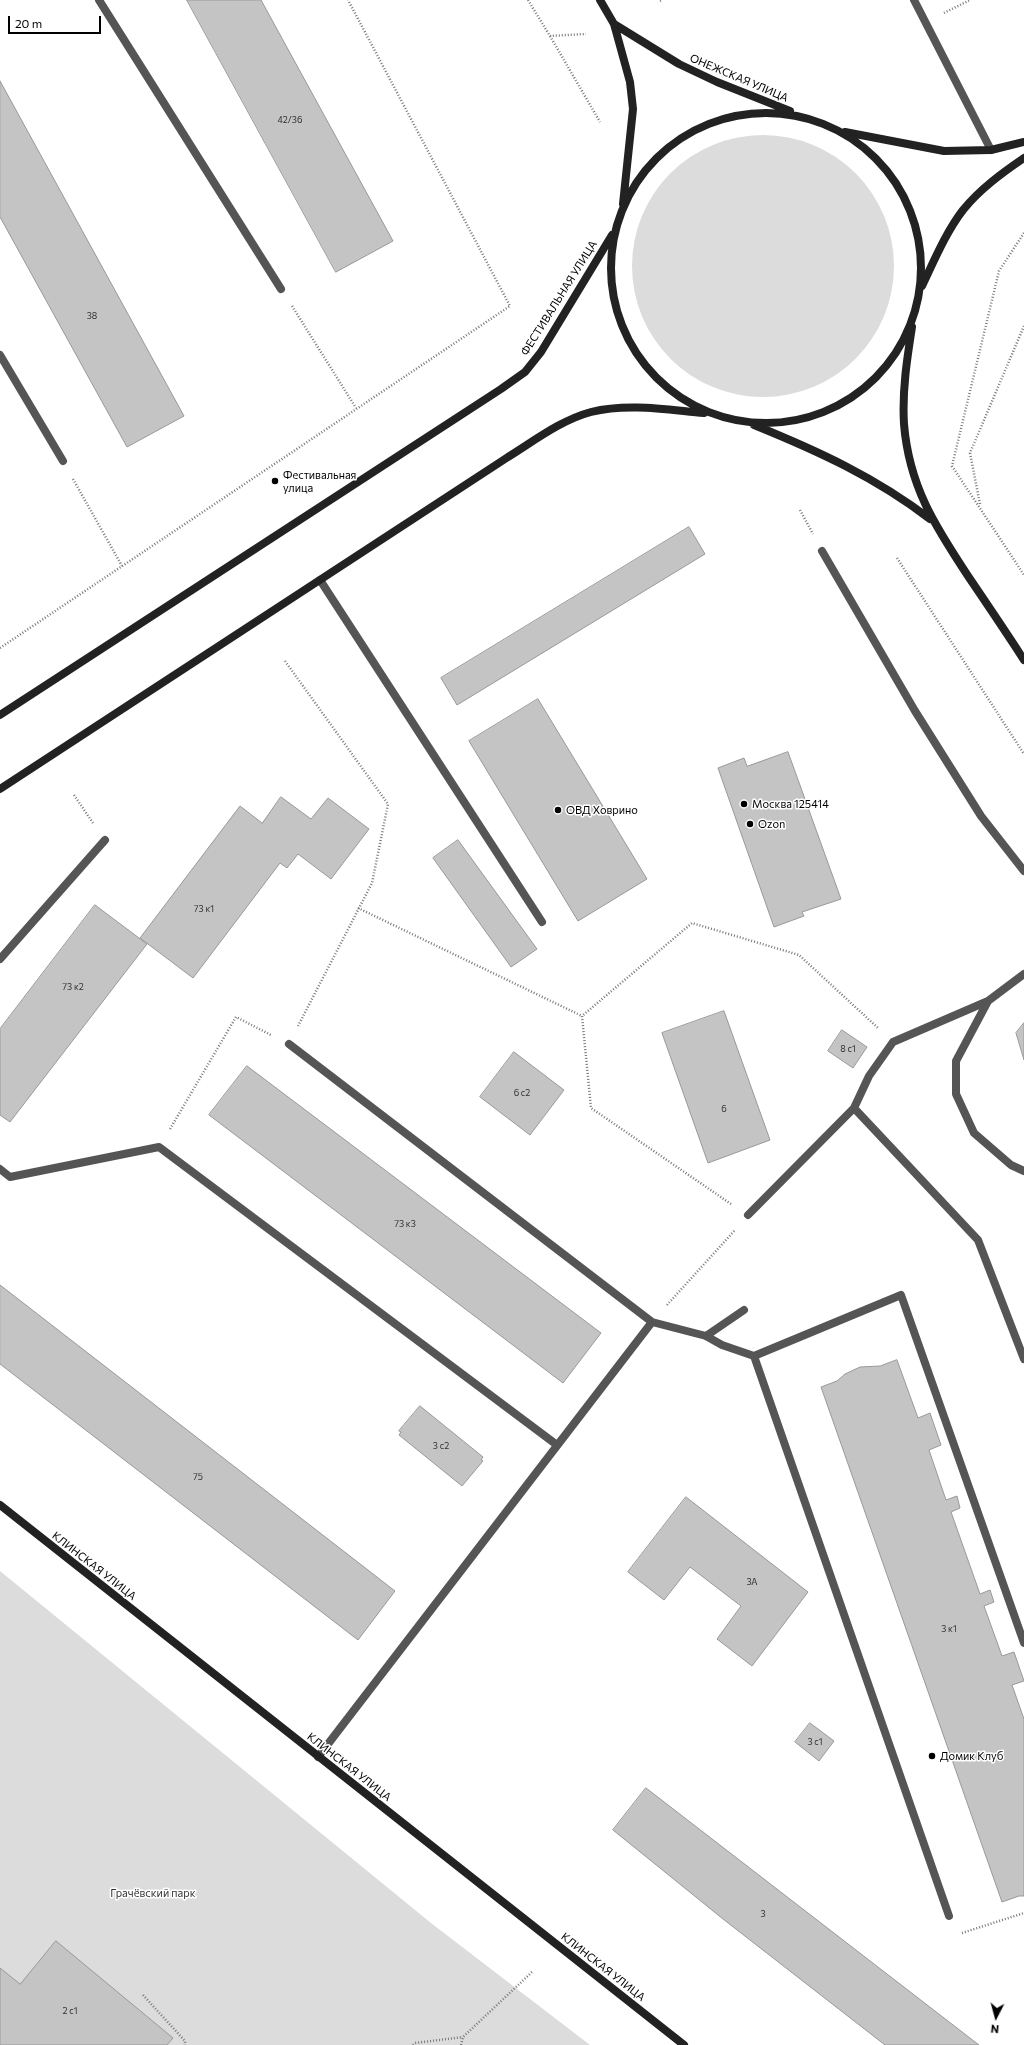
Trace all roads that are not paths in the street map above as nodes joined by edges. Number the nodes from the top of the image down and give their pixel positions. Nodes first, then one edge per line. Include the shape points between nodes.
1 (99, 0) edge
2 (600, 0) edge
3 (914, 0) edge
4 (614, 24) junction
5 (795, 113) junction
6 (844, 131) junction
7 (1024, 142) edge
8 (991, 150) junction
9 (1024, 158) edge
10 (623, 206) junction
11 (613, 233) junction
12 (921, 287) junction
13 (281, 288) road end
14 (914, 320) junction
15 (0, 355) edge
16 (709, 413) junction
17 (752, 424) junction
18 (63, 461) road end
19 (931, 519) junction
20 (822, 551) road end
21 (320, 580) junction
22 (1022, 651) edge
23 (1024, 660) edge
24 (0, 715) edge
25 (0, 790) edge
26 (105, 840) road end
27 (1024, 871) edge
28 (542, 922) dead end
29 (0, 959) edge
30 (1024, 974) edge
31 (988, 1001) junction
32 (289, 1044) road end
33 (854, 1108) junction
34 (0, 1169) edge
35 (1024, 1171) edge
36 (748, 1216) road end
37 (744, 1310) dead end
38 (652, 1322) junction
39 (706, 1336) junction
40 (754, 1356) junction
41 (1024, 1359) edge
42 (557, 1445) junction
43 (0, 1505) edge
44 (1024, 1643) edge
45 (318, 1757) junction
46 (949, 1916) road end
47 (684, 2045) edge

1 - 13 lane
2 - 4 main road, ОНЕЖСКАЯ УЛИЦА
3 - 8 lane
4 - 5 main road, ОНЕЖСКАЯ УЛИЦА via 679,64
4 - 10 main road, ОНЕЖСКАЯ УЛИЦА via 630,82 633,109
5 - 6 main road, ОНЕЖСКАЯ УЛИЦА
5 - 10 main road via 749,112 691,130 653,159
6 - 8 main road via 944,151
6 - 12 main road via 889,171 907,199 917,226
7 - 8 main road
9 - 12 main road via 988,184 963,210
10 - 11 main road
11 - 16 main road via 611,266 614,305 632,347 649,373 674,395
11 - 24 main road, ФЕСТИВАЛЬНАЯ УЛИЦА via 541,352 525,372
12 - 14 main road
14 - 17 main road via 892,360 866,387 831,411 792,421
14 - 19 main road via 904,376 904,424 908,456 916,486
15 - 18 lane
16 - 17 main road
16 - 21 main road via 630,407 591,412 556,427
17 - 19 main road via 843,463 903,498
19 - 22 main road
20 - 27 lane via 915,711 977,810
21 - 25 main road
21 - 28 lane
22 - 23 main road
26 - 29 lane
30 - 31 lane
31 - 33 lane via 893,1042 869,1076
31 - 35 lane via 956,1061 956,1094 974,1133 1011,1165
32 - 38 lane
33 - 36 lane
33 - 41 lane via 978,1240
34 - 42 lane via 10,1177 159,1147
37 - 39 lane
38 - 39 lane
38 - 42 lane
39 - 40 lane via 722,1345
40 - 44 lane via 901,1295
40 - 46 lane
42 - 45 lane
43 - 45 main road, КЛИНСКАЯ УЛИЦА
45 - 47 main road, КЛИНСКАЯ УЛИЦА

